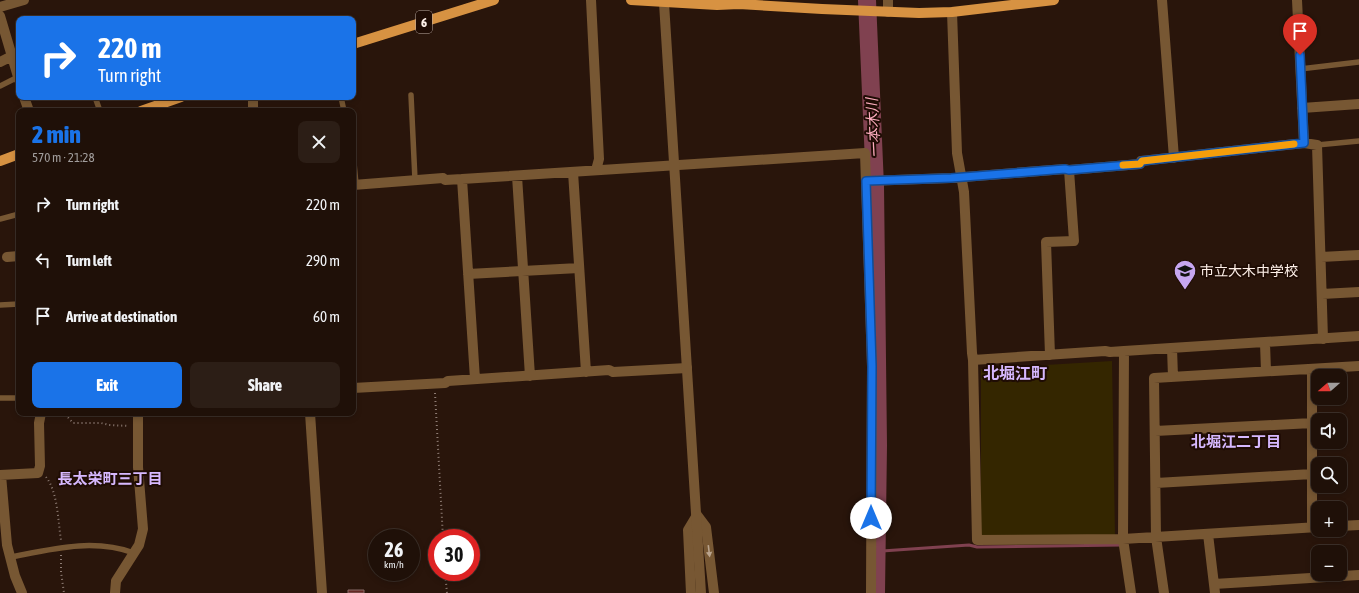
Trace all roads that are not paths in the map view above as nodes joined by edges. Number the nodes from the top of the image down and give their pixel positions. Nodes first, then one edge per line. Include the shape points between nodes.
1 (24, 0) edge
2 (494, 0) edge
3 (591, 0) edge
4 (631, 0) edge
5 (888, 0) edge
6 (1054, 0) edge
7 (1162, 0) edge
8 (1297, 0) edge
9 (664, 3) junction
10 (0, 7) edge
11 (888, 12) junction
12 (952, 12) junction
13 (0, 16) edge
14 (356, 43) edge
15 (12, 56) junction
16 (0, 62) edge
17 (1359, 62) edge
18 (16, 69) edge
19 (1300, 69) junction
20 (16, 80) edge
21 (0, 86) edge
22 (411, 95) dead end
23 (172, 100) edge
24 (1359, 104) edge
25 (150, 108) edge
26 (1302, 108) junction
27 (1359, 141) edge
28 (1304, 143) junction
29 (1317, 145) junction
30 (16, 155) edge
31 (1174, 158) junction
32 (0, 161) edge
33 (674, 165) junction
34 (596, 170) junction
35 (1069, 170) junction
36 (573, 172) junction
37 (517, 176) junction
38 (960, 176) junction
39 (462, 179) junction
40 (415, 180) junction
41 (866, 181) junction
42 (356, 185) edge
43 (16, 215) edge
44 (0, 219) edge
45 (1359, 255) edge
46 (16, 256) edge
47 (7, 257) dead end
48 (1321, 257) junction
49 (579, 268) junction
50 (524, 271) junction
51 (468, 274) junction
52 (1359, 292) edge
53 (1322, 294) junction
54 (16, 304) edge
55 (0, 305) edge
56 (1359, 336) edge
57 (1323, 339) junction
58 (1265, 343) junction
59 (1172, 348) junction
60 (1124, 351) junction
61 (1050, 355) junction
62 (974, 360) junction
63 (1359, 366) edge
64 (687, 368) junction
65 (1311, 369) edge
66 (1312, 369) edge
67 (586, 372) junction
68 (1266, 372) junction
69 (530, 376) junction
70 (1173, 377) junction
71 (474, 379) junction
72 (356, 388) edge
73 (0, 398) edge
74 (16, 398) edge
75 (41, 416) edge
76 (138, 416) edge
77 (310, 416) edge
78 (1311, 423) edge
79 (1155, 431) junction
80 (1311, 474) edge
81 (1, 475) edge
82 (1156, 483) junction
83 (697, 515) junction
84 (1359, 525) edge
85 (1347, 526) edge
86 (1311, 527) edge
87 (1208, 534) junction
88 (1156, 537) junction
89 (1124, 543) junction
90 (134, 553) junction
91 (10, 557) junction
92 (1359, 575) edge
93 (1214, 588) edge
94 (22, 593) edge
95 (115, 593) edge
96 (322, 593) edge
97 (691, 593) edge
98 (701, 593) edge
99 (714, 593) edge
100 (871, 593) edge
101 (1131, 593) edge
102 (1164, 593) edge

1 - 10 street
2 - 14 main road, 6
3 - 34 street via 599,159
4 - 9 main road
5 - 11 street
6 - 12 main road
7 - 31 street
8 - 19 street
9 - 11 main road via 739,4
9 - 33 street
11 - 12 main road
12 - 38 street
13 - 15 street
15 - 16 street
15 - 18 street
17 - 19 lane
19 - 26 street
20 - 21 lane
22 - 40 lane
23 - 25 main road
24 - 26 street
26 - 28 street
27 - 29 lane
28 - 29 street
28 - 31 street
29 - 48 street
30 - 32 main road
31 - 35 street via 1142,161 1140,164
33 - 34 street
33 - 41 street via 865,153
33 - 64 street
34 - 36 street
35 - 38 street
35 - 61 street via 1074,241 1046,242
36 - 37 street
36 - 49 street
37 - 39 street
37 - 50 street
38 - 41 street
38 - 62 street via 964,192
39 - 40 street
39 - 51 street
40 - 42 street
41 - 100 street via 872,366
43 - 44 lane
45 - 48 street
46 - 47 street
48 - 53 street
49 - 50 street
49 - 67 street
50 - 51 street
50 - 69 street
51 - 71 street
52 - 53 street
53 - 57 street
54 - 55 lane
56 - 57 street
57 - 58 street
58 - 59 street
58 - 68 street
59 - 60 street
59 - 70 street
60 - 61 street
60 - 89 street
61 - 62 street
62 - 89 street via 977,540
63 - 66 street
64 - 67 street
64 - 83 street
65 - 68 street
67 - 69 street
68 - 70 street
69 - 71 street
70 - 79 street via 1154,378
71 - 72 street
73 - 74 lane
75 - 81 street via 38,472
76 - 90 street via 138,467 143,529 142,538
77 - 96 street
78 - 79 street
79 - 82 street
80 - 82 street
81 - 91 street
82 - 88 street
83 - 97 street via 688,530
83 - 98 street
83 -> 99 street via 706,528
84 - 85 street
86 - 87 street
87 - 88 street
87 - 93 street
88 - 89 street
88 - 102 street
89 - 101 street
90 - 91 lane via 120,548 61,547
90 - 95 street via 116,581
91 - 94 street
92 - 93 street

